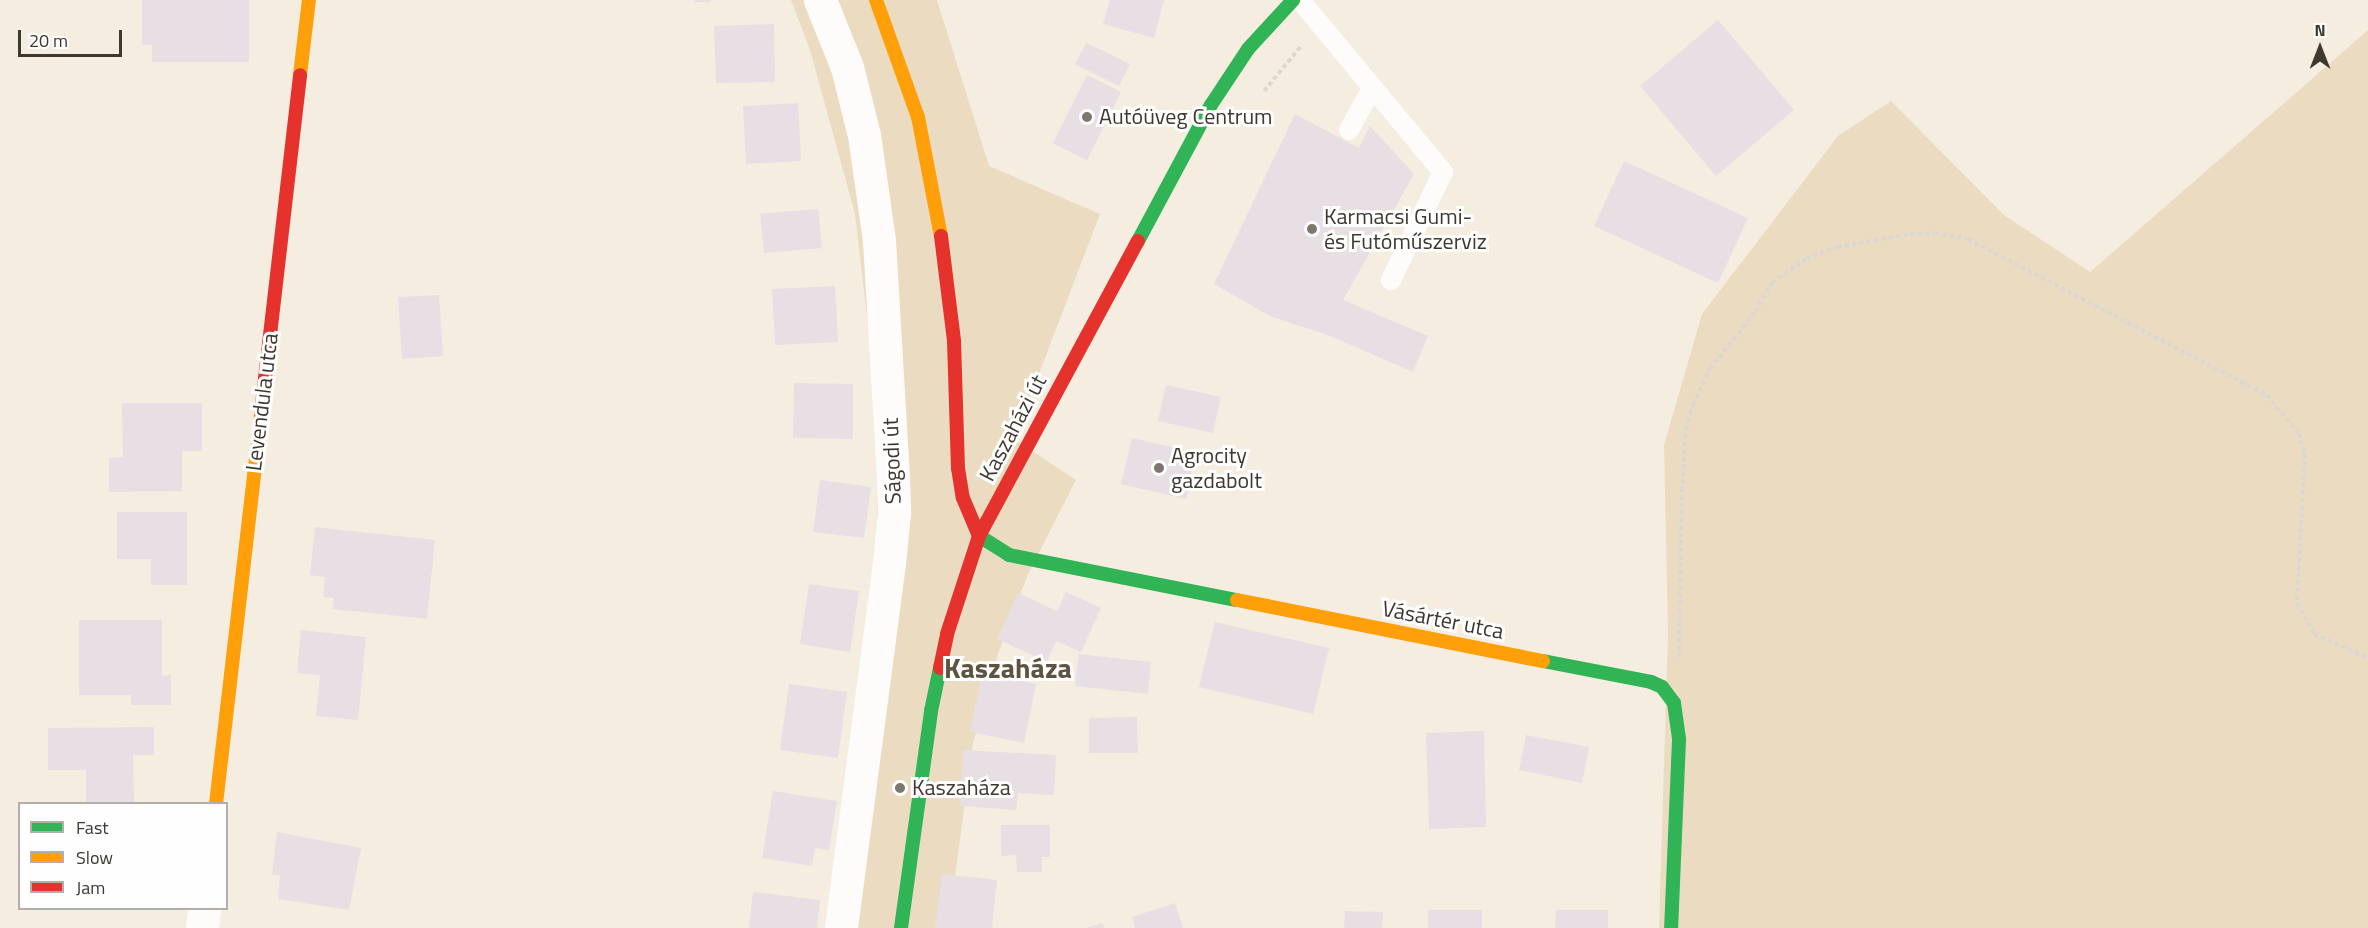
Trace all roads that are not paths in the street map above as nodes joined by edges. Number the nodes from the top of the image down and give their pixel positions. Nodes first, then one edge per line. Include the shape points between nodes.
1 (309, 0) edge
2 (820, 0) edge
3 (876, 0) edge
4 (1293, 0) edge
5 (1300, 0) edge
6 (1372, 88) junction
7 (1349, 130) dead end
8 (1391, 280) dead end
9 (979, 536) junction
10 (216, 802) edge
11 (204, 910) edge
12 (202, 928) edge
13 (841, 928) edge
14 (901, 928) edge
15 (1671, 928) edge

1 - 10 street, Levendula utca
2 - 13 street, Ságodi út via 847,67 864,135 879,241 894,513
3 - 9 street via 918,117 946,259 954,341 957,468 963,498
4 - 9 street, Kaszaházi út via 1248,49 1211,105
5 - 6 lane
6 - 7 lane
6 - 8 lane via 1443,171
9 - 14 street, Kaszaházi út via 945,645 931,711
9 - 15 street, Vásártér utca via 1009,555 1662,687 1674,703 1679,740
11 - 12 street

